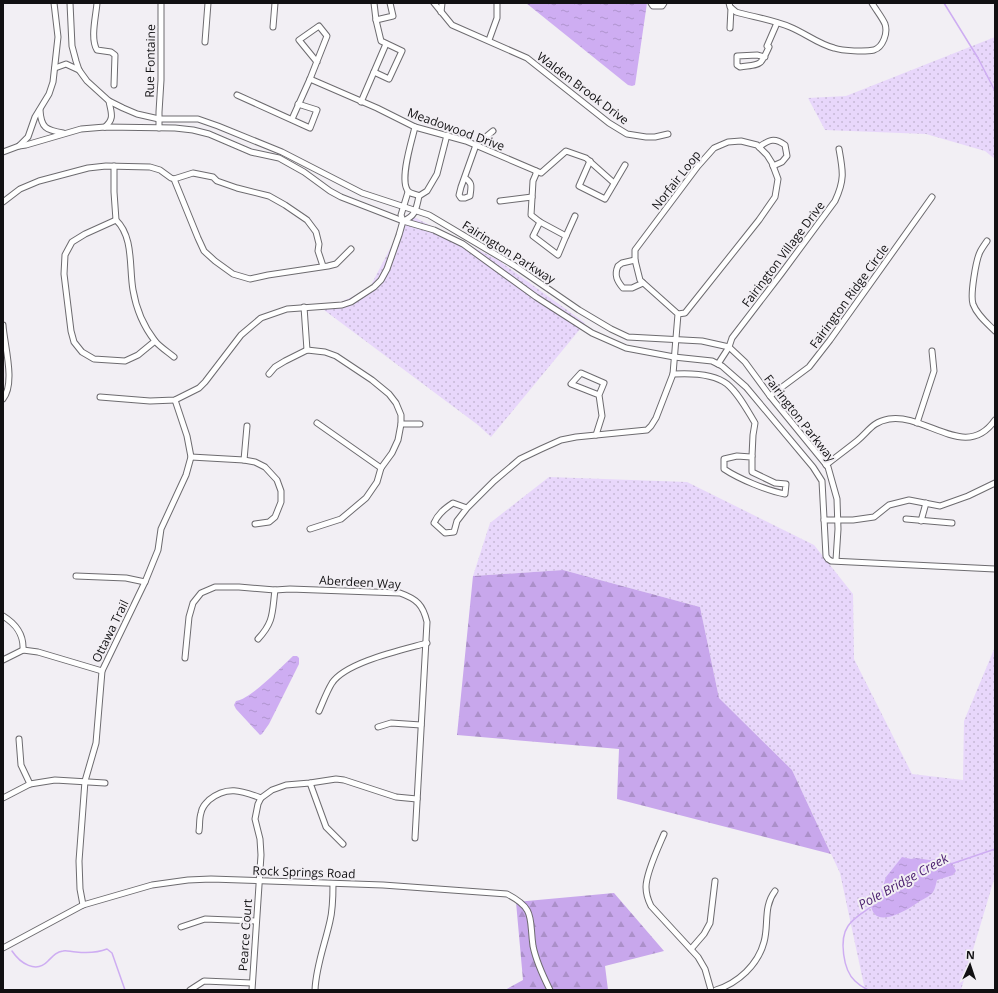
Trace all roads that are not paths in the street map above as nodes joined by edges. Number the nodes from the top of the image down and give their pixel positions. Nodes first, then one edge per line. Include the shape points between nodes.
1 (54, 3) edge
2 (70, 3) edge
3 (97, 3) edge
4 (161, 3) edge
5 (208, 3) edge
6 (275, 3) edge
7 (374, 3) edge
8 (390, 3) edge
9 (434, 3) edge
10 (442, 3) edge
11 (497, 3) edge
12 (651, 3) edge
13 (664, 3) edge
14 (872, 3) edge
15 (730, 6) edge
16 (441, 12) junction
17 (376, 20) junction
18 (776, 23) junction
19 (273, 27) dead end
20 (730, 28) dead end
21 (489, 40) junction
22 (205, 42) dead end
23 (386, 44) junction
24 (764, 57) junction
25 (317, 62) junction
26 (55, 68) junction
27 (79, 70) junction
28 (374, 72) junction
29 (310, 79) junction
30 (114, 84) dead end
31 (237, 95) dead end
32 (109, 101) junction
33 (361, 102) junction
34 (298, 104) junction
35 (40, 109) junction
36 (159, 119) junction
37 (292, 119) junction
38 (105, 127) junction
39 (415, 127) junction
40 (159, 128) junction
41 (493, 131) dead end
42 (64, 133) junction
43 (668, 134) dead end
44 (447, 135) junction
45 (476, 145) junction
46 (19, 146) junction
47 (759, 147) junction
48 (839, 149) dead end
49 (3, 152) edge
50 (590, 161) junction
51 (625, 165) dead end
52 (114, 166) junction
53 (773, 166) junction
54 (536, 171) junction
55 (174, 178) junction
56 (465, 178) dead end
57 (614, 183) junction
58 (408, 192) junction
59 (419, 196) junction
60 (532, 197) junction
61 (932, 197) dead end
62 (500, 201) dead end
63 (3, 202) edge
64 (403, 206) junction
65 (416, 210) junction
66 (575, 216) dead end
67 (116, 220) junction
68 (403, 221) junction
69 (540, 222) junction
70 (566, 236) junction
71 (987, 241) dead end
72 (350, 248) dead end
73 (635, 260) junction
74 (323, 266) junction
75 (643, 283) junction
76 (304, 307) junction
77 (678, 314) junction
78 (3, 324) edge
79 (3, 331) edge
80 (995, 331) edge
81 (675, 340) junction
82 (155, 341) junction
83 (730, 347) junction
84 (307, 350) junction
85 (932, 351) dead end
86 (174, 357) dead end
87 (674, 357) junction
88 (718, 364) junction
89 (269, 374) dead end
90 (673, 374) junction
91 (598, 395) junction
92 (770, 396) junction
93 (100, 397) dead end
94 (3, 399) edge
95 (175, 400) junction
96 (995, 420) edge
97 (917, 422) junction
98 (317, 423) dead end
99 (401, 424) junction
100 (420, 424) dead end
101 (247, 426) dead end
102 (596, 435) junction
103 (752, 456) junction
104 (191, 457) junction
105 (244, 460) junction
106 (826, 465) junction
107 (381, 468) junction
108 (995, 483) edge
109 (926, 503) junction
110 (466, 508) junction
111 (838, 519) junction
112 (906, 519) dead end
113 (824, 520) junction
114 (921, 521) junction
115 (952, 523) dead end
116 (255, 524) dead end
117 (310, 529) dead end
118 (836, 560) junction
119 (995, 569) edge
120 (76, 576) dead end
121 (145, 582) junction
122 (275, 590) junction
123 (3, 616) edge
124 (258, 640) dead end
125 (427, 643) junction
126 (23, 650) junction
127 (185, 658) dead end
128 (3, 660) edge
129 (102, 671) junction
130 (319, 711) dead end
131 (421, 725) junction
132 (378, 727) dead end
133 (19, 739) dead end
134 (85, 781) junction
135 (105, 783) dead end
136 (310, 783) junction
137 (30, 784) junction
138 (3, 798) edge
139 (261, 798) junction
140 (417, 800) junction
141 (199, 832) dead end
142 (664, 834) dead end
143 (415, 838) dead end
144 (343, 844) dead end
145 (259, 881) junction
146 (715, 881) dead end
147 (333, 884) junction
148 (775, 891) dead end
149 (83, 905) junction
150 (256, 921) junction
151 (181, 927) dead end
152 (3, 948) edge
153 (691, 949) junction
154 (252, 983) junction
155 (190, 990) edge
156 (252, 990) edge
157 (315, 990) edge
158 (550, 990) edge
159 (711, 990) edge
160 (716, 990) edge

1 - 26 street via 58,37
2 - 27 street, Fairington Parkway via 72,46
3 - 30 street via 94,46 96,50 115,55
4 - 36 street, Rue Fontaine
5 - 22 street
6 - 19 street
7 - 17 street
8 - 17 street via 394,16
9 - 16 street, Walden Brook Drive
10 - 16 street
11 - 21 street via 497,18
12 - 13 street via 653,6 662,6
14 - 18 street via 885,25 883,42 875,50 833,48 790,26
15 - 18 street via 736,12
15 - 20 street
16 - 21 street, Walden Brook Drive via 452,24
17 - 23 street via 381,41
18 - 24 street
21 - 43 street, Walden Brook Drive via 527,58 609,123 627,134 646,137
23 - 28 street
23 - 28 street via 402,51 389,79
24 - 24 street via 758,64 740,67 737,65 737,56 757,54
25 - 25 street via 327,36 319,26 299,40
25 - 29 street
26 - 27 street via 66,64
26 - 35 street via 51,88
27 - 32 street, Fairington Parkway
28 - 33 street
29 - 33 street, Meadowood Drive
29 - 34 street
31 - 37 street
32 - 36 street, Fairington Parkway via 137,114
32 - 38 street via 112,118
33 - 39 street, Meadowood Drive
34 - 37 street
34 - 37 street via 317,110 310,128
35 - 42 street via 45,127 50,131
35 - 46 street via 28,137
36 - 40 street, Rue Fontaine
36 - 64 street, Fairington Parkway via 198,120 218,126 282,152 362,193
38 - 40 street, Fairington Parkway
38 - 42 street, Fairington Parkway
39 - 44 street, Meadowood Drive
39 - 58 street via 404,172
40 - 68 street, Fairington Parkway via 193,130 251,152 279,158 341,197
41 - 45 street
42 - 46 street, Fairington Parkway
44 - 45 street, Meadowood Drive
44 - 59 street via 437,174 427,191
45 - 54 street, Meadowood Drive
45 - 56 street
46 - 49 street, Fairington Parkway
47 - 53 street
47 - 53 street via 774,140 785,145 787,156
47 - 73 street, Norfair Loop via 741,141 728,142 714,148 635,250
48 - 83 street, Fairington Village Drive via 843,175 841,189 835,201 732,338
50 - 54 street via 566,151 541,173
50 - 57 street
50 - 57 street via 578,186 605,200
51 - 57 street
52 - 55 street via 150,167
52 - 63 street via 88,168 39,181 20,189
52 - 67 street
53 - 77 street via 778,179 775,197 685,313
54 - 60 street
55 - 74 street via 193,173 213,177 280,202 307,220 316,232
55 - 74 street via 204,251 233,274 250,279
58 - 59 street
58 - 64 street
59 - 65 street
60 - 62 street
60 - 69 street via 531,215
61 - 92 street, Fairington Ridge Circle via 809,366
64 - 65 street, Fairington Parkway
64 - 68 street
65 - 68 street via 411,218
65 - 81 street, Fairington Parkway via 515,266 611,329 628,337
66 - 70 street
67 - 82 street via 122,226 126,238 136,305
67 - 82 street via 72,242 65,255 64,274 74,342 82,352 94,359 125,361 138,355
68 - 76 street via 387,269 374,287 342,305
68 - 87 street, Fairington Parkway via 434,230 463,244 536,297 592,333 626,348
69 - 70 street
69 - 70 street via 533,236 558,255
71 - 80 street via 980,252 972,296 975,309
72 - 74 street via 336,264
73 - 75 street
73 - 75 street via 618,266 616,277 623,288 632,288
75 - 77 street
76 - 84 street
76 - 95 street via 287,309 255,322 240,335 199,388
77 - 81 street
78 - 79 street
79 - 94 street via 9,370 8,386
81 - 83 street, Fairington Parkway via 702,341
81 - 87 street
82 - 86 street
83 - 88 street, Fairington Village Drive
83 - 92 street, Fairington Parkway via 745,362
84 - 89 street via 285,360
84 - 99 street via 336,356 372,380 396,403 401,415
85 - 97 street via 934,371
87 - 88 street, Fairington Parkway via 706,360
87 - 90 street
88 - 113 street, Fairington Parkway via 746,387 813,467 822,481
90 - 102 street via 656,418 647,430
90 - 103 street via 712,376 727,384 755,423
91 - 91 street via 585,389 571,384 581,373 604,383
91 - 102 street via 602,416
92 - 106 street, Fairington Parkway
93 - 95 street
95 - 104 street, Ottawa Trail
96 - 97 street via 990,428 973,437 951,436
97 - 106 street via 890,419 876,423
98 - 107 street
99 - 100 street
99 - 107 street via 398,440
101 - 105 street
102 - 110 street via 561,440 520,459
103 - 103 street via 752,472 775,483 786,484 785,494 733,475 724,469 724,459
104 - 105 street
104 - 121 street, Ottawa Trail via 186,475 161,529 158,550
105 - 116 street via 265,467 277,480 281,491 281,502 275,517 269,522
106 - 111 street, Fairington Parkway via 837,499
107 - 117 street via 377,482 366,498 353,510 341,519
108 - 109 street via 940,506
109 - 111 street via 909,500 888,505 874,517
109 - 114 street
110 - 110 street via 453,503 443,510 434,523 445,533 454,532 457,521
111 - 113 street
111 - 118 street, Fairington Parkway
112 - 114 street
113 - 118 street, Fairington Parkway via 826,556 831,561
114 - 115 street
118 - 119 street
120 - 121 street via 126,578
121 - 129 street, Ottawa Trail
122 - 124 street via 272,618 267,630
122 - 125 street, Aberdeen Way via 400,593 410,596 424,610
122 - 127 street, Aberdeen Way via 215,587 201,593 193,603 189,617
123 - 126 street via 19,630 24,641
125 - 130 street via 354,665 332,683
125 - 131 street, Aberdeen Way
126 - 128 street
126 - 129 street
129 - 134 street, Ottawa Trail via 96,743
131 - 132 street via 392,723
131 - 140 street, Aberdeen Way
133 - 137 street via 21,765
134 - 135 street
134 - 137 street via 55,780
134 - 149 street, Ottawa Trail via 79,861
136 - 139 street via 278,787
136 - 140 street via 344,780 396,797
136 - 144 street via 326,827
137 - 138 street
139 - 141 street via 231,790 215,795 204,804
139 - 145 street, Pearce Court via 254,819 260,839
140 - 143 street, Aberdeen Way
142 - 153 street via 648,876 647,898 650,906
145 - 147 street, Rock Springs Road
145 - 149 street, Rock Springs Road via 188,880 152,885
145 - 150 street, Pearce Court
146 - 153 street via 710,923
147 - 157 street via 331,920 321,954
147 - 158 street, Rock Springs Road via 506,894 528,911 538,963
148 - 160 street via 770,898 764,942 751,967 742,976
149 - 152 street, Rock Springs Road
150 - 151 street via 205,919
150 - 154 street, Pearce Court
153 - 159 street via 705,969
154 - 155 street via 204,981
154 - 156 street, Pearce Court

